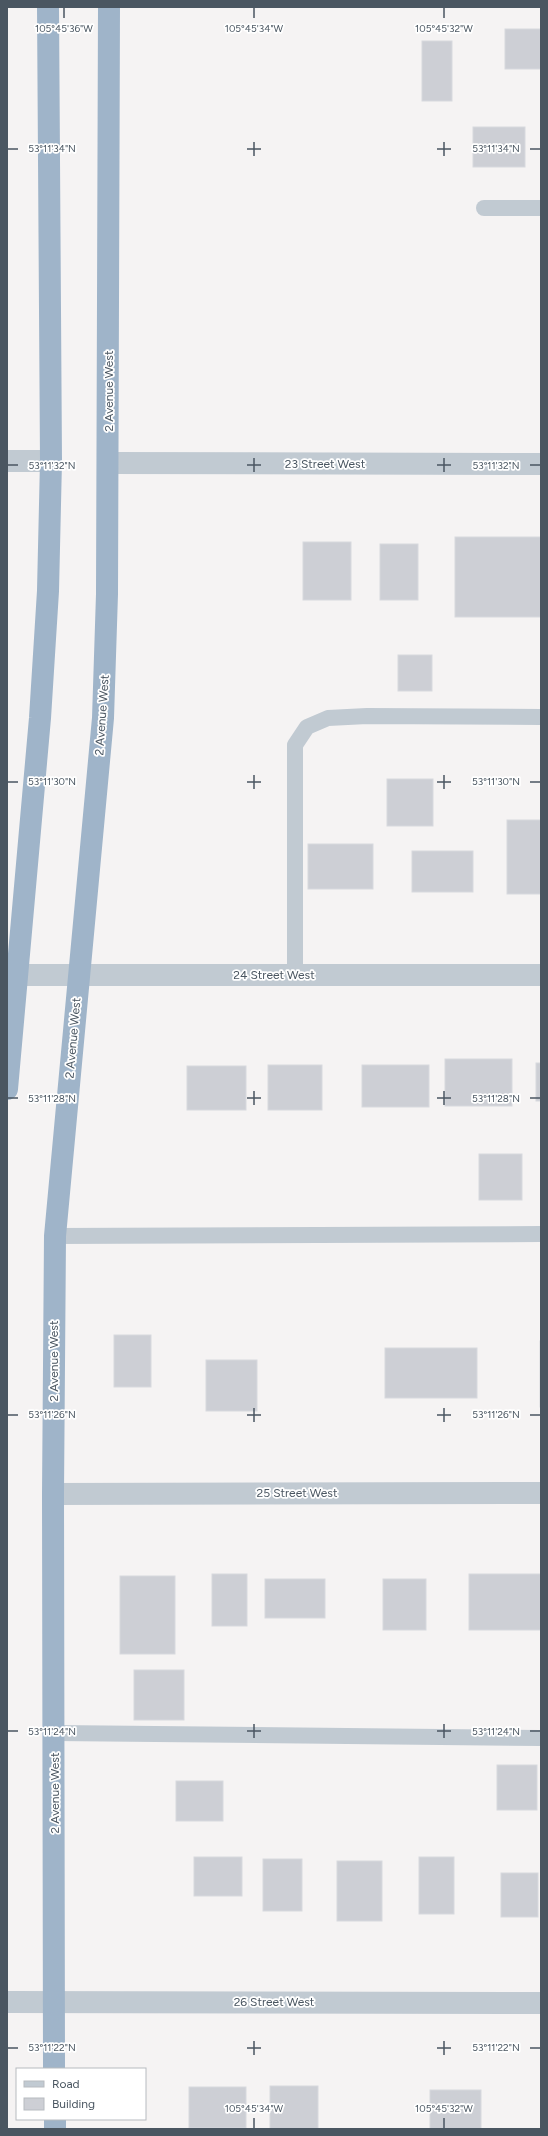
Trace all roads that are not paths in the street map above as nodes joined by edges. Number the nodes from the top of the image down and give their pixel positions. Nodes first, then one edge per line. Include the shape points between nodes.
1 (48, 7) edge
2 (109, 7) edge
3 (484, 208) dead end
4 (541, 208) edge
5 (7, 461) edge
6 (51, 462) junction
7 (108, 463) junction
8 (541, 464) edge
9 (541, 717) edge
10 (12, 975) edge
11 (79, 975) junction
12 (295, 975) junction
13 (541, 975) edge
14 (7, 1089) edge
15 (541, 1234) edge
16 (55, 1236) junction
17 (541, 1493) edge
18 (53, 1494) junction
19 (55, 1734) junction
20 (541, 1738) edge
21 (7, 2002) edge
22 (53, 2002) junction
23 (541, 2003) edge
24 (54, 2068) edge

1 - 6 highway
2 - 7 highway, 2 Avenue West
3 - 4 lane
5 - 6 street
6 - 10 highway via 45,631
7 - 8 street, 23 Street West
7 - 11 highway, 2 Avenue West via 108,594 103,718
9 - 12 lane via 367,716 328,718 307,727 295,745
10 - 11 street, 24 Street West
10 - 14 highway
11 - 12 street, 24 Street West
11 - 16 highway, 2 Avenue West
12 - 13 street, 24 Street West
15 - 16 lane
16 - 18 highway, 2 Avenue West
17 - 18 street, 25 Street West
18 - 19 highway, 2 Avenue West
19 - 20 lane
19 - 22 highway, 2 Avenue West
21 - 22 street, 26 Street West
22 - 23 street, 26 Street West
22 - 24 highway, 2 Avenue West

